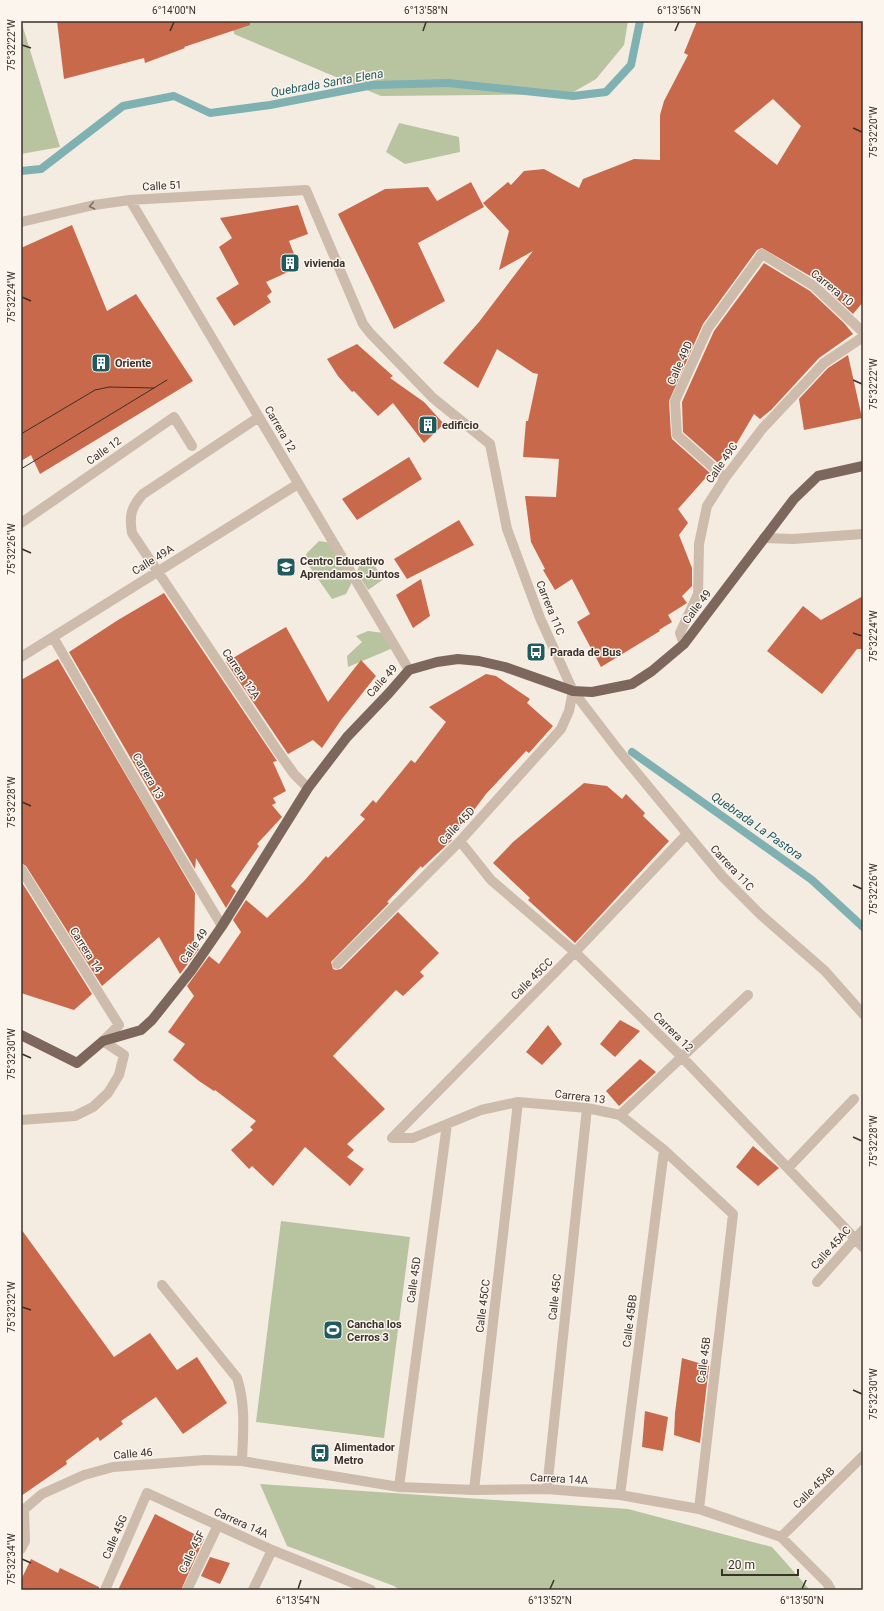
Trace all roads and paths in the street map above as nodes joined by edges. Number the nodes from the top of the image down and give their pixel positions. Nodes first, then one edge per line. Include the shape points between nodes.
1 (306, 190) joint
2 (130, 200) junction
3 (21, 222) edge
4 (762, 254) joint
5 (863, 332) edge
6 (863, 337) edge
7 (259, 418) junction
8 (192, 446) dead end
9 (863, 466) edge
10 (724, 478) junction
11 (298, 484) junction
12 (21, 523) edge
13 (863, 534) edge
14 (764, 538) junction
15 (158, 571) junction
16 (53, 637) junction
17 (684, 644) junction
18 (22, 653) edge
19 (409, 670) junction
20 (573, 691) junction
21 (308, 788) junction
22 (687, 834) junction
23 (460, 842) junction
24 (21, 869) edge
25 (222, 926) junction
26 (575, 952) junction
27 (337, 964) dead end
28 (748, 995) dead end
29 (863, 1014) edge
30 (21, 1036) edge
31 (103, 1041) junction
32 (682, 1057) junction
33 (854, 1099) dead end
34 (518, 1102) junction
35 (587, 1108) junction
36 (620, 1114) junction
37 (21, 1120) edge
38 (447, 1124) junction
39 (392, 1138) joint
40 (664, 1150) junction
41 (788, 1168) junction
42 (733, 1214) joint
43 (863, 1230) edge
44 (855, 1239) junction
45 (863, 1247) edge
46 (817, 1282) dead end
47 (162, 1285) dead end
48 (863, 1456) edge
49 (242, 1461) junction
50 (258, 1463) joint
51 (399, 1487) junction
52 (547, 1489) junction
53 (474, 1490) junction
54 (147, 1493) joint
55 (620, 1495) junction
56 (699, 1509) junction
57 (22, 1511) edge
58 (218, 1525) junction
59 (781, 1537) junction
60 (21, 1549) edge
61 (272, 1550) junction
62 (105, 1590) edge
63 (187, 1590) edge
64 (253, 1590) edge
65 (371, 1590) edge
66 (831, 1590) edge

1 - 2 street, Calle 51
1 - 20 street, Carrera 11C via 363,324 433,398 490,444 507,529 540,618
2 -> 3 street, Calle 51 via 94,205
2 - 7 street, Carrera 12
4 - 5 street, Carrera 10 via 814,286
4 - 10 street, Calle 49D via 708,328 675,401 677,435
6 - 10 street, Calle 49C via 824,363 762,429
7 - 11 street, Carrera 12
7 - 15 street, Carrera 12A via 143,494 135,503 131,512 132,533
8 - 12 street, Calle 12 via 174,417
9 - 14 main road, Calle 49 via 818,476 794,499
10 - 17 street, Calle 49C via 708,506 699,544 698,594 680,633
11 - 15 street, Calle 49A
11 - 19 street, Carrera 12
13 - 14 street via 793,539
14 - 17 main road, Calle 49
15 - 16 street, Calle 49A
15 - 21 street, Carrera 12A via 277,750
16 - 18 street, Calle 49A
16 - 25 street, Carrera 13
17 - 20 main road, Calle 49 via 632,684 592,692
19 - 20 main road, Calle 49 via 458,659 479,661 505,667
19 - 21 main road, Calle 49 via 347,737
20 - 22 street, Carrera 11C
20 - 23 street, Calle 45D via 569,711 561,729
21 - 25 main road, Calle 49
22 - 26 street, Calle 45CC
22 - 29 street, Carrera 11C via 722,876 825,972
23 - 26 street, Carrera 12 via 491,880
23 - 27 street, Calle 45D
24 - 31 street, Carrera 14 via 119,1025
25 - 31 main road, Calle 49 via 191,971 152,1020 140,1030
26 - 32 street, Carrera 12
26 - 39 street, Calle 45CC
28 - 32 street
30 - 31 main road, Calle 49 via 77,1063
31 - 37 street via 124,1055 119,1075 108,1093 93,1107 75,1116
32 - 36 street
32 - 41 street, Carrera 12
33 - 41 street
34 - 35 street, Carrera 13
34 - 38 street, Carrera 13 via 481,1110
34 - 53 street, Calle 45CC
35 - 36 street, Carrera 13
35 - 52 street, Calle 45C
36 - 40 street, Carrera 13
38 - 39 street, Carrera 13 via 413,1138
38 - 51 street, Calle 45D
40 - 42 street, Carrera 13
40 - 55 street, Calle 45BB
41 - 44 street, Carrera 12
42 - 56 street, Calle 45B
43 - 44 street, Calle 45AC
44 - 45 street, Carrera 12
44 - 46 street, Calle 45AC
47 - 49 street via 238,1378 244,1417
48 - 59 street, Calle 45AB
49 - 50 street, Calle 46
49 - 57 street, Calle 46 via 205,1460 113,1467 84,1474 42,1494
50 - 51 street, Carrera 14A
51 - 53 street, Carrera 14A
52 - 53 street, Carrera 14A
52 - 55 street, Carrera 14A
54 - 58 street, Carrera 14A
54 - 62 street, Calle 45G
55 - 56 street, Carrera 14A
56 - 59 street, Carrera 14A
57 - 60 street via 25,1541
58 - 61 street, Carrera 14A
58 - 63 street, Calle 45F
59 - 66 street, Carrera 14A
61 - 64 street
61 - 65 street, Carrera 14A

